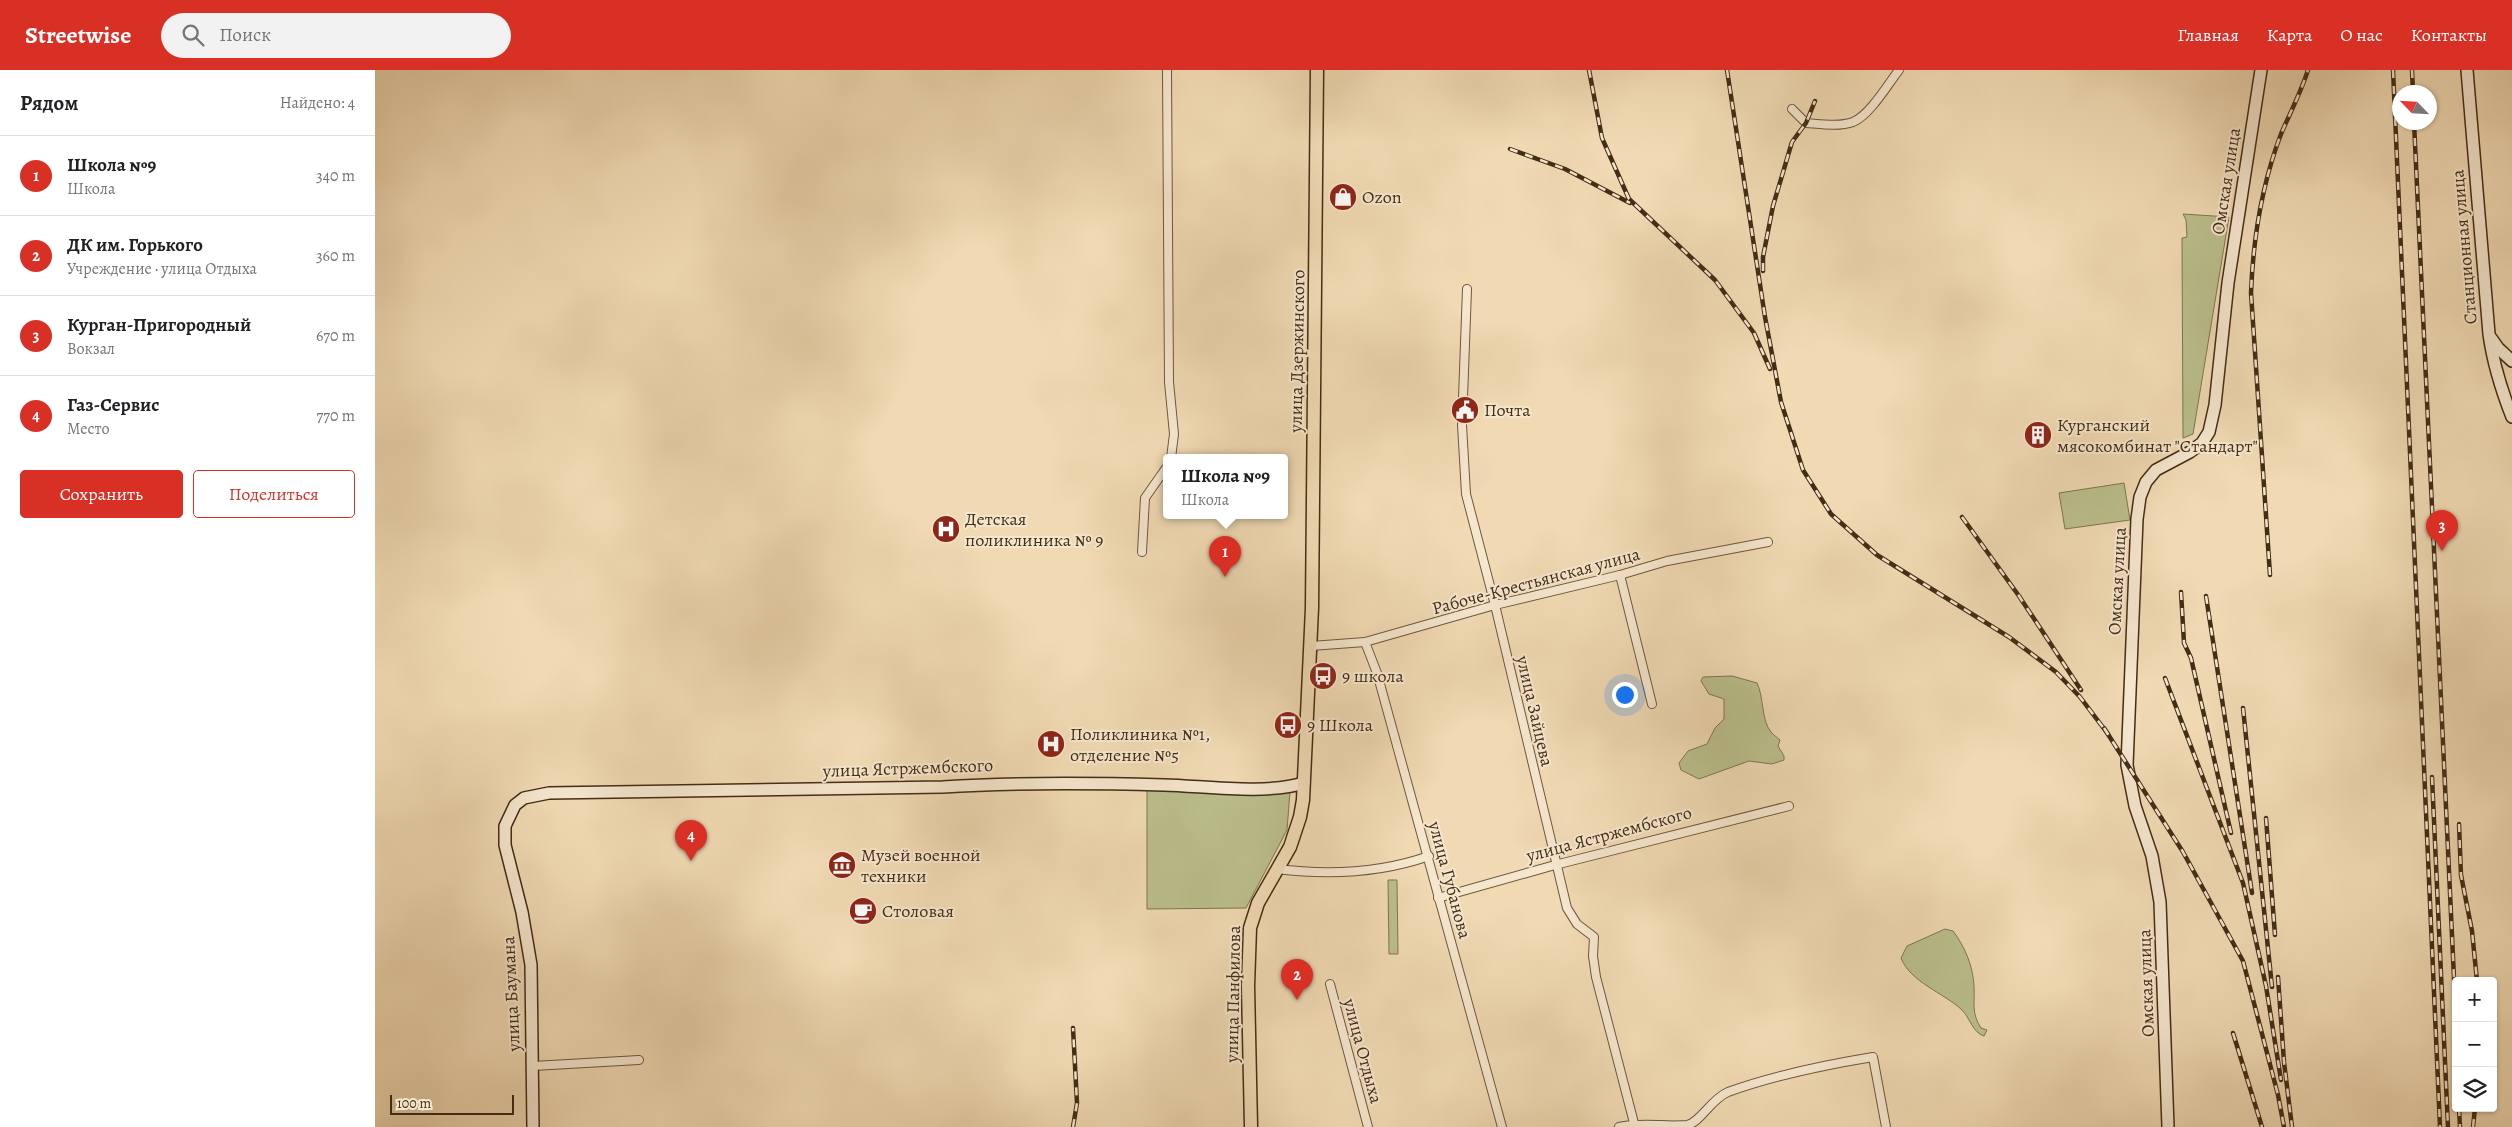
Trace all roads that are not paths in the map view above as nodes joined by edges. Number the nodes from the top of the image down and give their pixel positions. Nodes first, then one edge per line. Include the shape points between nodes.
1 (1167, 70) edge
2 (1317, 70) edge
3 (1899, 70) edge
4 (2261, 70) edge
5 (2467, 70) edge
6 (1792, 109) dead end
7 (1467, 289) dead end
8 (2489, 334) junction
9 (2512, 361) edge
10 (2512, 411) edge
11 (1172, 454) edge
12 (1163, 472) edge
13 (1768, 542) dead end
14 (1142, 552) dead end
15 (1620, 575) junction
16 (1495, 605) junction
17 (1365, 642) junction
18 (1311, 646) junction
19 (1652, 704) dead end
20 (1304, 783) junction
21 (515, 805) joint
22 (1789, 806) dead end
23 (1429, 856) junction
24 (1555, 865) junction
25 (1277, 869) junction
26 (1439, 898) junction
27 (1330, 984) dead end
28 (639, 1060) dead end
29 (533, 1066) junction
30 (1635, 1124) junction
31 (533, 1127) edge
32 (1251, 1127) edge
33 (1368, 1127) edge
34 (1502, 1127) edge
35 (1619, 1127) edge
36 (1886, 1127) edge
37 (2168, 1127) edge

1 - 11 street via 1169,382 1174,434
2 - 18 main road, улица Дзержинского
3 - 6 street via 1863,115 1853,122 1806,123
4 - 37 main road, Омская улица via 2209,432 2202,443 2156,470 2146,482 2137,519 2127,765 2161,902
5 - 8 main road, Станционная улица
7 - 16 street, улица Зайцева via 1463,475
8 - 9 main road via 2497,348
8 - 10 main road, Станционная улица via 2497,378
12 - 14 street via 1145,498
13 - 15 street, Рабоче-Крестьянская улица via 1667,561
15 - 16 street, Рабоче-Крестьянская улица
15 - 19 street
16 - 17 street, Рабоче-Крестьянская улица
16 - 24 street, улица Зайцева
17 - 18 street, Рабоче-Крестьянская улица
17 - 23 street, улица Губанова via 1377,673
18 - 20 main road, улица Дзержинского
20 - 21 main road, улица Ястржембского via 1271,789 994,783 943,787 549,793 524,798
20 - 25 main road, улица Панфилова via 1295,833
21 - 29 main road, улица Баумана via 505,826 505,845 531,965
22 - 24 street, улица Ястржембского
23 - 25 street via 1400,866 1314,873
23 - 26 street, улица Губанова
24 - 26 street, улица Ястржембского
24 - 30 street, улица Зайцева via 1571,916 1594,937 1596,977
25 - 32 main road, улица Панфилова via 1258,903 1250,928
26 - 34 street, улица Губанова
27 - 33 street, улица Отдыха
28 - 29 street
29 - 31 main road, улица Баумана
30 - 35 street
30 - 36 street via 1689,1125 1699,1119 1712,1102 1727,1093 1807,1068 1873,1057

